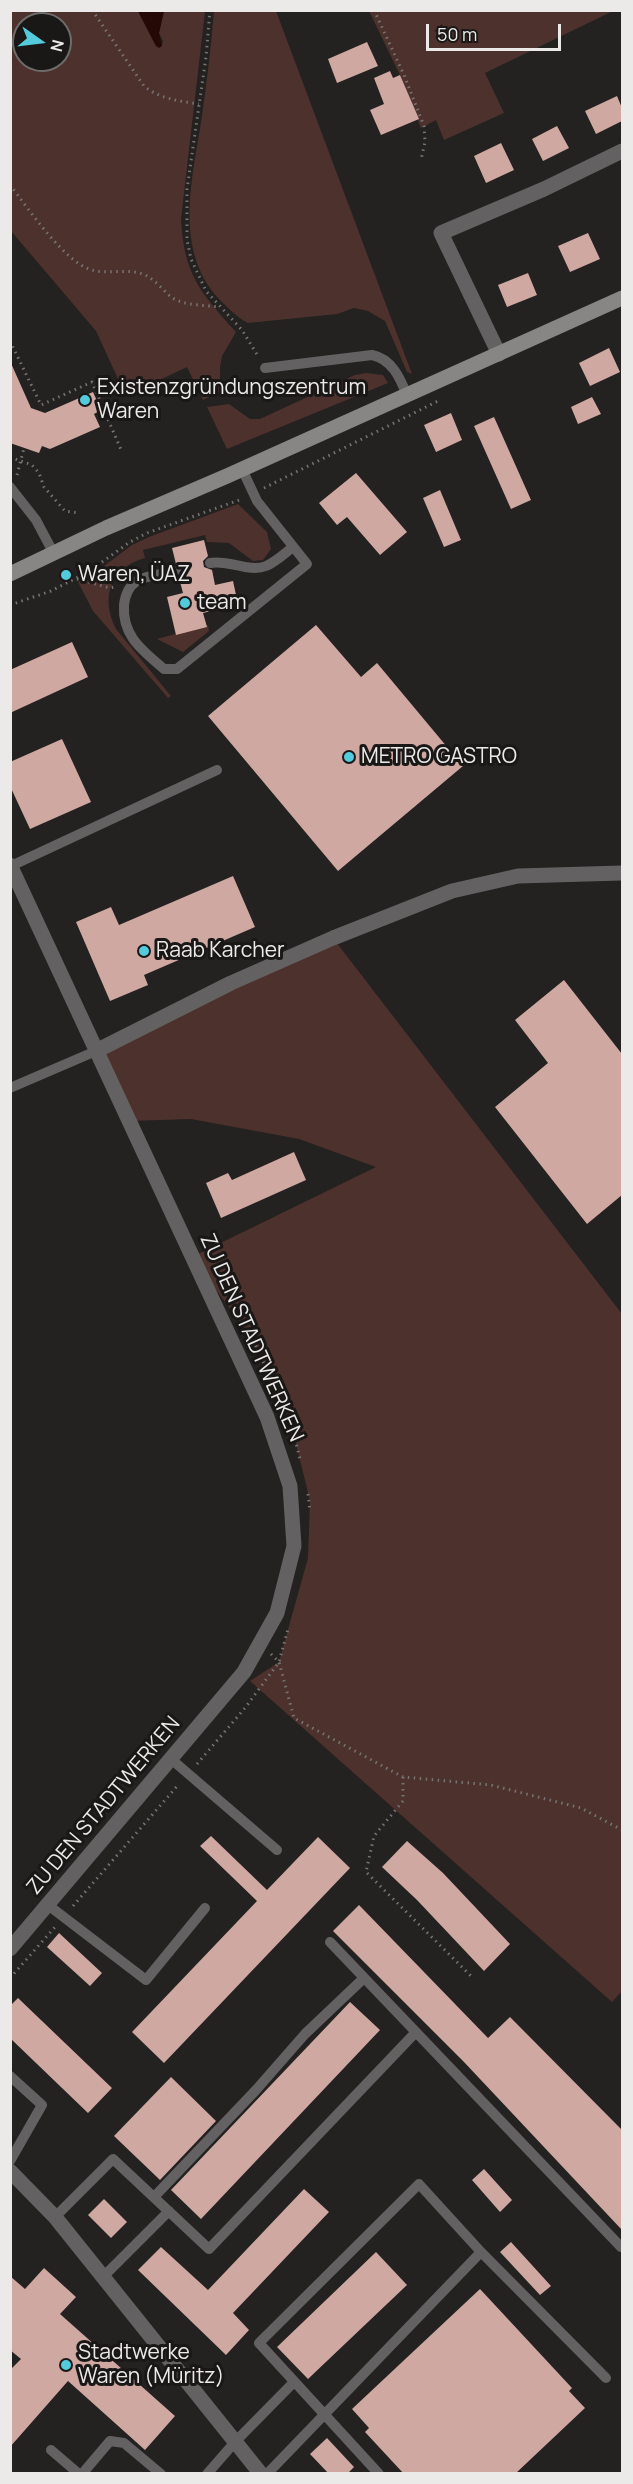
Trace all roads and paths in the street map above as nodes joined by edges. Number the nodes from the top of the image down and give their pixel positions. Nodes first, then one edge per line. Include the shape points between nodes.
1 (92, 10) edge
2 (210, 10) edge
3 (374, 10) edge
4 (199, 104) junction
5 (622, 151) edge
6 (421, 160) dead end
7 (10, 185) edge
8 (622, 298) edge
9 (222, 308) junction
10 (10, 341) edge
11 (499, 354) junction
12 (265, 368) joint
13 (447, 396) dead end
14 (401, 397) junction
15 (24, 448) dead end
16 (122, 452) dead end
17 (10, 457) edge
18 (20, 462) junction
19 (242, 469) junction
20 (12, 488) edge
21 (253, 494) junction
22 (79, 513) dead end
23 (293, 547) junction
24 (54, 554) junction
25 (210, 563) dead end
26 (177, 571) dead end
27 (10, 574) edge
28 (75, 578) junction
29 (137, 581) junction
30 (10, 605) edge
31 (217, 770) dead end
32 (11, 866) edge
33 (622, 873) edge
34 (96, 1051) junction
35 (10, 1088) edge
36 (253, 1340) dead end
37 (300, 1460) dead end
38 (308, 1491) dead end
39 (310, 1513) dead end
40 (288, 1627) dead end
41 (280, 1666) dead end
42 (171, 1760) junction
43 (188, 1774) junction
44 (403, 1777) junction
45 (622, 1830) edge
46 (277, 1850) dead end
47 (48, 1905) junction
48 (205, 1908) dead end
49 (63, 1917) junction
50 (330, 1942) dead end
51 (10, 1949) edge
52 (10, 1978) edge
53 (364, 1978) junction
54 (473, 1978) dead end
55 (416, 2032) junction
56 (10, 2076) edge
57 (10, 2161) edge
58 (10, 2171) edge
59 (154, 2197) junction
60 (169, 2211) junction
61 (55, 2217) junction
62 (621, 2247) edge
63 (481, 2252) junction
64 (103, 2277) junction
65 (606, 2378) dead end
66 (294, 2382) junction
67 (324, 2415) junction
68 (235, 2442) junction
69 (51, 2450) dead end
70 (80, 2474) edge
71 (161, 2474) edge
72 (207, 2474) edge
73 (261, 2474) edge
74 (267, 2474) edge
75 (379, 2474) edge

1 - 4 path via 144,86 168,99
2 - 4 path
3 - 6 path via 424,126 426,142
4 - 9 path via 187,189 187,240 196,274
5 - 11 street via 441,233
7 - 9 path via 46,231 86,268 96,272 138,273 185,303
8 - 11 main road
9 - 12 path via 242,330
10 - 16 path via 41,405 92,382
11 - 14 main road
12 - 14 lane via 372,355 391,365
13 - 21 path
14 - 19 main road
15 - 18 path
17 - 18 path
18 - 20 path
18 - 22 path via 32,465 64,511
19 - 21 lane
19 - 24 main road
20 - 24 lane via 36,520
21 - 23 lane
21 - 28 path via 147,533
23 - 25 lane via 266,567
23 - 29 lane via 307,564 170,671 141,649 126,628 124,600
24 - 27 main road
26 - 29 lane
28 - 29 path via 110,588
28 - 30 path
31 - 32 lane
32 - 34 street, ZU DEN STADTWERKEN
33 - 34 street via 518,876 452,891 231,983
34 - 35 lane
34 - 42 street, ZU DEN STADTWERKEN via 267,1417 290,1486 294,1546 277,1613 244,1672
36 - 37 path via 290,1419
38 - 39 path
40 - 43 path via 279,1662
41 - 44 path via 294,1718
42 - 43 lane
42 - 47 street, ZU DEN STADTWERKEN
43 - 46 lane
43 - 49 path
44 - 45 path via 491,1785 581,1809
44 - 54 path via 403,1801 374,1836 366,1872
47 - 49 lane
47 - 51 street, ZU DEN STADTWERKEN
48 - 49 lane via 146,1980
49 - 52 path
50 - 53 lane
53 - 55 lane
53 - 59 lane via 305,2034
55 - 60 lane via 209,2249
55 - 62 lane
56 - 57 lane via 42,2105
58 - 61 street
59 - 60 lane
59 - 61 lane via 113,2159
60 - 64 lane
61 - 64 street
63 - 65 lane
63 - 66 lane via 419,2184 259,2343
63 - 67 lane
64 - 68 street
66 - 67 lane
66 - 68 lane
67 - 74 lane
67 - 75 lane
68 - 72 lane
68 - 73 street
69 - 70 lane
70 - 71 lane via 110,2440 124,2443

